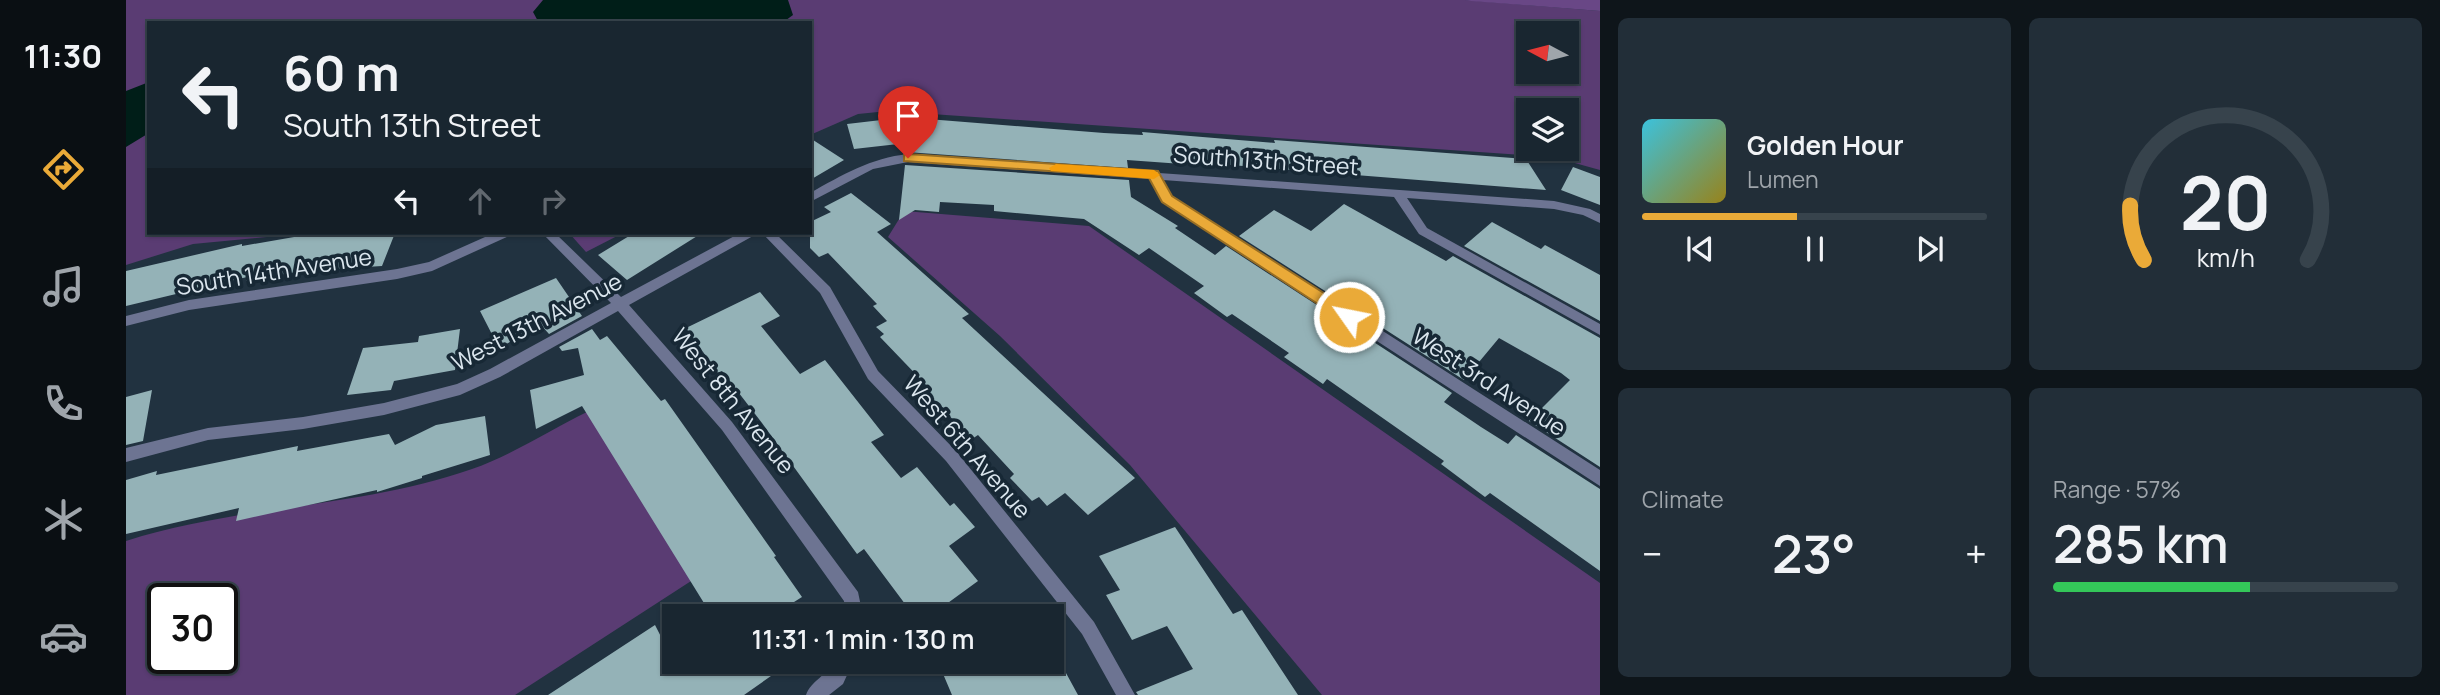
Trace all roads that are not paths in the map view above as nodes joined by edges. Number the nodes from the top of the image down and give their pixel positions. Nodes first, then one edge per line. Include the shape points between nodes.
1 (1154, 174) junction
2 (1397, 192) junction
3 (812, 197) edge
4 (1600, 219) edge
5 (501, 235) edge
6 (550, 235) edge
7 (745, 235) edge
8 (770, 235) edge
9 (621, 305) junction
10 (126, 321) edge
11 (1600, 330) edge
12 (126, 455) edge
13 (1600, 479) edge
14 (853, 604) edge
15 (838, 674) edge
16 (815, 695) edge
17 (1126, 695) edge

1 - 2 street, South 13th Street
1 - 3 street, South 13th Street via 890,158
1 - 13 street, West 3rd Avenue via 1167,199
2 - 4 street, South 13th Street via 1554,205
2 - 11 street via 1423,231
5 - 10 street, South 14th Avenue via 432,266 190,305
6 - 9 street, West 8th Avenue
7 - 9 street, West 13th Avenue
8 - 17 street, West 6th Avenue via 825,290 873,375 951,456 1088,628
9 - 12 street, West 13th Avenue via 460,389 371,411 208,434
9 - 14 street, West 8th Avenue via 727,426
15 - 16 street

